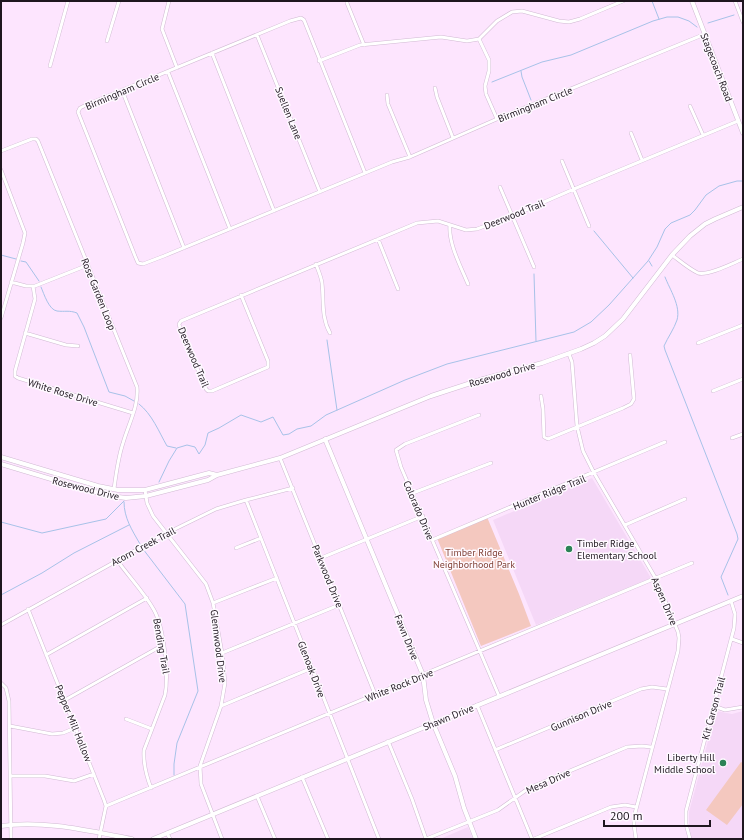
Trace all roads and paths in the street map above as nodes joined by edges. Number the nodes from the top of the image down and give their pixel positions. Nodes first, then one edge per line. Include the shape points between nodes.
1 (68, 1) edge
2 (119, 1) edge
3 (169, 1) edge
4 (347, 1) edge
5 (623, 1) edge
6 (692, 1) edge
7 (735, 1) edge
8 (743, 22) edge
9 (705, 34) junction
10 (257, 35) junction
11 (479, 39) junction
12 (107, 41) dead end
13 (364, 45) junction
14 (212, 54) junction
15 (319, 61) junction
16 (50, 66) dead end
17 (177, 68) junction
18 (168, 72) junction
19 (435, 88) dead end
20 (122, 90) junction
21 (387, 95) dead end
22 (690, 106) dead end
23 (497, 119) junction
24 (738, 121) junction
25 (631, 132) dead end
26 (743, 133) edge
27 (702, 135) junction
28 (453, 138) junction
29 (1, 151) edge
30 (410, 157) junction
31 (642, 160) junction
32 (562, 161) dead end
33 (1, 170) edge
34 (365, 173) junction
35 (500, 187) dead end
36 (574, 189) junction
37 (320, 192) junction
38 (743, 207) edge
39 (274, 211) junction
40 (512, 216) junction
41 (450, 225) junction
42 (589, 226) dead end
43 (230, 229) junction
44 (378, 239) junction
45 (184, 248) junction
46 (672, 255) junction
47 (743, 258) edge
48 (316, 264) junction
49 (88, 265) junction
50 (534, 267) dead end
51 (11, 282) junction
52 (468, 284) dead end
53 (33, 286) junction
54 (398, 289) dead end
55 (241, 295) junction
56 (1, 318) edge
57 (743, 324) edge
58 (25, 333) junction
59 (330, 333) dead end
60 (698, 343) dead end
61 (78, 346) dead end
62 (569, 354) junction
63 (630, 355) dead end
64 (743, 379) edge
65 (713, 391) dead end
66 (541, 396) dead end
67 (133, 413) junction
68 (479, 414) dead end
69 (577, 426) junction
70 (743, 434) edge
71 (732, 438) dead end
72 (326, 439) junction
73 (664, 442) dead end
74 (1, 457) edge
75 (280, 458) junction
76 (491, 463) dead end
77 (1, 464) edge
78 (594, 473) junction
79 (217, 475) junction
80 (293, 488) junction
81 (114, 489) junction
82 (144, 490) junction
83 (413, 493) junction
84 (146, 496) junction
85 (685, 499) dead end
86 (246, 500) junction
87 (423, 516) junction
88 (625, 526) junction
89 (167, 533) junction
90 (261, 538) junction
91 (367, 540) junction
92 (432, 540) junction
93 (236, 548) dead end
94 (321, 558) junction
95 (117, 560) junction
96 (692, 563) dead end
97 (277, 578) junction
98 (656, 579) junction
99 (743, 596) edge
100 (147, 598) junction
101 (731, 600) junction
102 (213, 603) junction
103 (339, 605) junction
104 (28, 609) junction
105 (294, 623) junction
106 (675, 623) junction
107 (1, 625) edge
108 (732, 639) junction
109 (743, 643) edge
110 (164, 645) junction
111 (480, 652) junction
112 (222, 653) junction
113 (46, 654) junction
114 (312, 668) junction
115 (423, 675) junction
116 (1, 683) edge
117 (667, 689) junction
118 (375, 694) junction
119 (499, 696) junction
120 (65, 700) junction
121 (477, 705) junction
122 (221, 706) junction
123 (714, 706) junction
124 (743, 707) edge
125 (330, 714) junction
126 (126, 719) dead end
127 (433, 723) junction
128 (10, 726) junction
129 (76, 728) junction
130 (152, 729) junction
131 (388, 741) junction
132 (652, 747) junction
133 (495, 750) junction
134 (347, 758) junction
135 (200, 766) junction
136 (94, 774) junction
137 (11, 776) junction
138 (302, 777) junction
139 (151, 788) junction
140 (257, 796) junction
141 (515, 798) junction
142 (106, 806) junction
143 (636, 807) junction
144 (212, 814) junction
145 (469, 822) junction
146 (11, 825) junction
147 (1, 826) edge
148 (100, 833) junction
149 (167, 833) junction
150 (11, 839) edge
151 (99, 839) edge
152 (132, 839) edge
153 (153, 839) edge
154 (170, 839) edge
155 (222, 839) edge
156 (275, 839) edge
157 (328, 839) edge
158 (378, 839) edge
159 (426, 839) edge
160 (476, 839) edge
161 (533, 839) edge
162 (636, 839) edge
163 (690, 839) edge

1 - 16 street
2 - 12 street
3 - 17 street via 162,28
4 - 13 street
5 - 11 street via 569,22 517,11 501,18
6 - 9 street, Stagecoach Road
7 - 8 street
9 - 23 street, Birmingham Circle
9 - 24 street, Stagecoach Road
10 - 14 street, Birmingham Circle
10 - 15 street, Birmingham Circle via 301,18
10 - 37 street, Suellen Lane
11 - 13 street via 467,41 441,37
11 - 23 street via 489,60 486,94
13 - 15 street via 354,46
14 - 17 street, Birmingham Circle
14 - 39 street
15 - 34 street, Birmingham Circle
17 - 18 street, Birmingham Circle
18 - 20 street, Birmingham Circle
18 - 43 street
19 - 28 street via 436,97
20 - 45 street
20 - 45 street, Birmingham Circle via 80,108 78,112 81,121 138,262 148,263
21 - 30 street via 388,104
22 - 27 street
23 - 28 street, Birmingham Circle
24 - 26 street, Stagecoach Road
24 - 27 street, Deerwood Trail
25 - 31 street
27 - 31 street, Deerwood Trail
28 - 30 street, Birmingham Circle
29 - 49 street, Rose Garden Loop via 36,139
30 - 34 street, Birmingham Circle
31 - 36 street, Deerwood Trail
32 - 36 street
33 - 51 street via 25,233
34 - 37 street, Birmingham Circle
35 - 40 street
36 - 40 street, Deerwood Trail
36 - 42 street
37 - 39 street, Birmingham Circle
38 - 46 street, Rosewood Drive via 705,224
39 - 43 street, Birmingham Circle
40 - 41 street, Deerwood Trail via 477,229 466,230
40 - 50 street
41 - 44 street, Deerwood Trail via 438,221 422,221
41 - 52 street via 451,240
43 - 45 street, Birmingham Circle
44 - 48 street, Deerwood Trail
44 - 54 street
46 - 47 street via 703,274
46 - 62 street, Rosewood Drive via 614,328 594,343
48 - 55 street, Deerwood Trail
48 - 59 street via 322,284 325,324
49 - 53 street
49 - 67 street, Rose Garden Loop via 136,387 137,401
51 - 53 street
51 - 56 street
53 - 58 street, White Rose Drive via 35,299
55 - 55 street, Deerwood Trail via 179,324 208,391 268,367 268,361
57 - 60 street
58 - 61 street via 66,346
58 - 67 street, White Rose Drive via 15,376
62 - 69 street, Aspen Drive via 572,362
62 - 72 street, Rosewood Drive via 447,390
63 - 69 street via 634,399 631,404
64 - 65 street
66 - 69 street via 544,437 548,439
67 - 81 street, Rose Garden Loop via 117,467
68 - 83 street, Colorado Drive via 396,450
69 - 78 street, Aspen Drive via 583,451
70 - 71 street
72 - 75 street, Rosewood Drive
72 - 91 street, Fawn Drive
73 - 78 street, Hunter Ridge Trail
74 - 81 street, Rosewood Drive
75 - 79 street, Rosewood Drive
75 - 80 street, Parkwood Drive
76 - 83 street
77 - 84 street, Rosewood Drive via 112,496
78 - 88 street, Aspen Drive
78 - 92 street, Hunter Ridge Trail
79 - 82 street, Rosewood Drive via 209,473
79 - 84 street, Rosewood Drive via 208,480
80 - 86 street, Acorn Creek Trail
80 - 94 street, Parkwood Drive
81 - 82 street, Rosewood Drive
82 - 84 street, Glennwood Drive
83 - 87 street, Colorado Drive
84 - 89 street, Glennwood Drive via 149,510
85 - 88 street
86 - 89 street, Acorn Creek Trail via 216,509
86 - 90 street, Glenoak Drive
87 - 91 street
87 - 92 street, Colorado Drive
88 - 98 street, Aspen Drive
89 - 95 street, Acorn Creek Trail
89 - 102 street, Glennwood Drive via 206,584
90 - 93 street
90 - 97 street, Glenoak Drive
91 - 94 street
91 - 115 street, Fawn Drive
92 - 111 street, Colorado Drive
94 - 103 street, Parkwood Drive
95 - 100 street, Bending Trail
95 - 104 street, Acorn Creek Trail
96 - 98 street, White Rock Drive
97 - 102 street
97 - 105 street, Glenoak Drive
98 - 106 street, Aspen Drive
98 - 111 street, White Rock Drive
99 - 101 street, Shawn Drive
100 - 110 street, Bending Trail via 158,618
100 - 113 street
101 - 106 street, Shawn Drive
101 - 108 street, Kit Carson Trail via 736,620
102 - 112 street, Glennwood Drive
103 - 105 street
103 - 118 street, Parkwood Drive
104 - 107 street, Acorn Creek Trail
104 - 113 street, Pepper Mill Hollow
105 - 112 street
105 - 114 street, Glenoak Drive
106 - 117 street, Aspen Drive via 679,644
106 - 119 street, Shawn Drive
108 - 109 street
108 - 123 street, Kit Carson Trail
110 - 120 street
110 - 130 street, Bending Trail via 167,688
111 - 115 street, White Rock Drive
111 - 119 street, Colorado Drive
112 - 122 street, Glennwood Drive via 224,683
113 - 120 street, Pepper Mill Hollow
114 - 122 street
114 - 125 street, Glenoak Drive
115 - 118 street, White Rock Drive
115 - 127 street, Fawn Drive via 426,700
116 - 128 street via 8,693
117 - 132 street, Aspen Drive
117 - 133 street, Gunnison Drive via 641,689
118 - 125 street, White Rock Drive
119 - 121 street, Shawn Drive
120 - 129 street, Pepper Mill Hollow
121 - 127 street, Shawn Drive
121 - 133 street
122 - 135 street, Glennwood Drive
123 - 124 street via 725,710
123 - 163 street, Kit Carson Trail via 686,811
125 - 134 street, Glenoak Drive
125 - 135 street, White Rock Drive
126 - 130 street
127 - 131 street, Shawn Drive
127 - 145 street, Fawn Drive via 455,776
128 - 129 street via 52,734
128 - 137 street
129 - 136 street, Pepper Mill Hollow
130 - 139 street, Bending Trail via 144,750 145,771
131 - 134 street, Shawn Drive
131 - 159 street
132 - 141 street, Mesa Drive via 627,747 529,788
132 - 143 street, Aspen Drive
133 - 141 street
134 - 138 street, Shawn Drive
134 - 158 street, Glenoak Drive
135 - 139 street, White Rock Drive
135 - 144 street, Glennwood Drive via 201,784
136 - 137 street via 74,781 45,776
136 - 142 street, Pepper Mill Hollow
137 - 146 street
138 - 140 street, Shawn Drive
138 - 157 street
139 - 142 street, White Rock Drive
140 - 144 street, Shawn Drive
140 - 156 street
141 - 145 street, Mesa Drive via 498,810
141 - 161 street
142 - 148 street
143 - 161 street via 612,807
143 - 162 street, Aspen Drive
144 - 149 street, Shawn Drive
144 - 155 street, Glennwood Drive
145 - 159 street, Mesa Drive
145 - 160 street, Fawn Drive
146 - 147 street
146 - 148 street via 48,825
146 - 150 street
148 - 151 street
148 - 152 street
149 - 153 street, Shawn Drive
149 - 154 street

